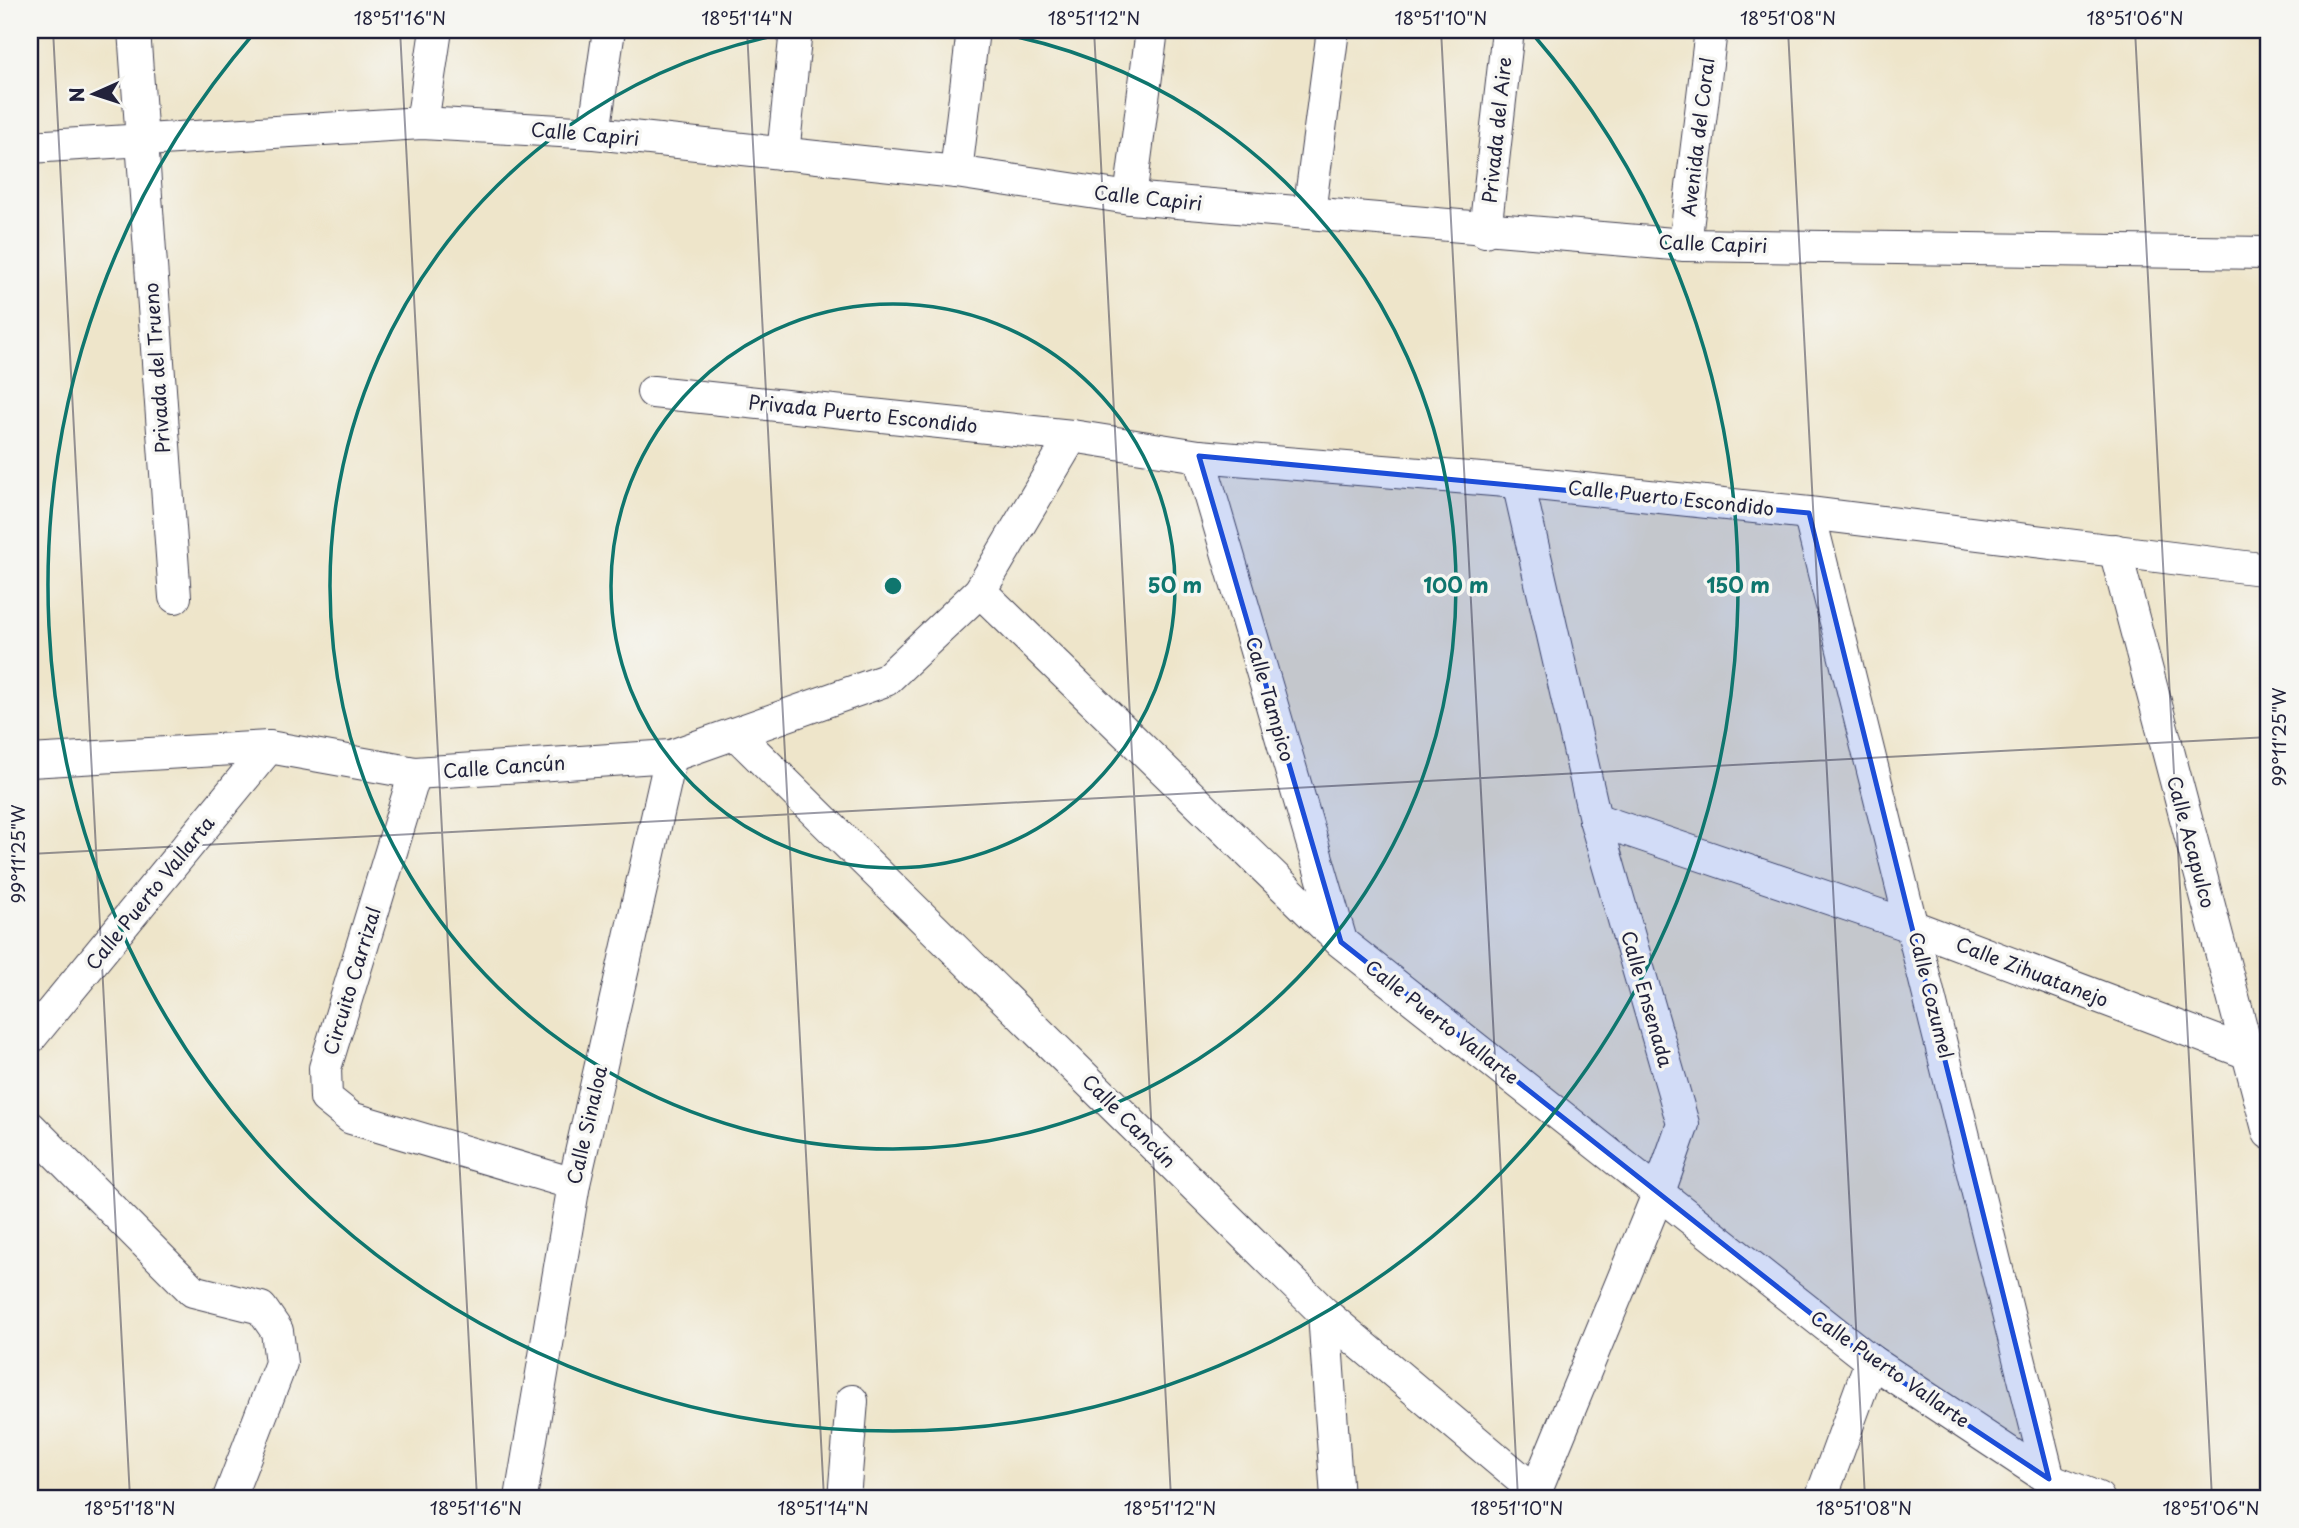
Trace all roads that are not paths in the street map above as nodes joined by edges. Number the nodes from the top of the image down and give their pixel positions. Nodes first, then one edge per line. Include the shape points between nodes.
1 (134, 30) edge
2 (436, 30) edge
3 (609, 30) edge
4 (796, 30) edge
5 (973, 30) edge
6 (1152, 30) edge
7 (1333, 30) edge
8 (1508, 30) edge
9 (1711, 30) edge
10 (422, 123) junction
11 (594, 134) junction
12 (139, 139) junction
13 (30, 147) edge
14 (783, 154) junction
15 (956, 172) junction
16 (1130, 198) junction
17 (1309, 212) junction
18 (1485, 231) junction
19 (1685, 245) junction
20 (2269, 253) edge
21 (653, 392) dead end
22 (1072, 436) junction
23 (1199, 456) junction
24 (1518, 482) junction
25 (1809, 513) junction
26 (2115, 550) junction
27 (2269, 570) edge
28 (980, 591) junction
29 (175, 597) dead end
30 (736, 734) junction
31 (269, 747) junction
32 (671, 756) junction
33 (30, 761) edge
34 (415, 773) junction
35 (1595, 819) junction
36 (1914, 927) junction
37 (1341, 942) junction
38 (30, 1038) edge
39 (2258, 1057) edge
40 (30, 1127) edge
41 (2269, 1133) edge
42 (574, 1184) junction
43 (1659, 1192) junction
44 (1324, 1313) junction
45 (1871, 1361) junction
46 (852, 1401) dead end
47 (2049, 1479) junction
48 (1534, 1495) edge
49 (229, 1498) edge
50 (522, 1498) edge
51 (844, 1498) edge
52 (1337, 1498) edge
53 (1821, 1498) edge
54 (2098, 1498) edge

1 - 12 street, Privada del Trueno
2 - 10 street
3 - 11 street
4 - 14 street
5 - 15 street
6 - 16 street
7 - 17 street
8 - 18 street, Privada del Aire
9 - 19 street, Avenida del Coral
10 - 11 street, Calle Capiri
10 - 12 street, Calle Capiri
11 - 14 street, Calle Capiri
12 - 13 street, Calle Capiri
12 - 29 street, Privada del Trueno
14 - 15 street, Calle Capiri
15 - 16 street, Calle Capiri
16 - 17 street, Calle Capiri
17 - 18 street, Calle Capiri
18 - 19 street, Calle Capiri
19 - 20 street, Calle Capiri
21 - 22 street, Privada Puerto Escondido
22 - 23 street, Calle Puerto Escondido
22 - 28 street
23 - 24 street, Calle Puerto Escondido
23 - 37 street, Calle Tampico
24 - 25 street, Calle Puerto Escondido
24 - 35 street, Calle Ensenada
25 - 26 street, Calle Puerto Escondido
25 - 36 street, Calle Cozumel
26 - 27 street, Calle Puerto Escondido
26 - 39 street, Calle Acapulco
28 - 30 street, Calle Cancún via 886,680
28 - 37 street, Calle Puerto Vallarte
30 - 32 street, Calle Cancún
30 - 44 street, Calle Cancún
31 - 33 street, Calle Cancún
31 - 34 street, Calle Cancún
31 - 38 street, Calle Puerto Vallarta
32 - 34 street, Calle Cancún
32 - 42 street, Calle Sinaloa
34 - 42 street, Circuito Carrizal via 325,1068 326,1098 351,1118
35 - 36 street, Calle Zihuatanejo
35 - 43 street, Calle Ensenada via 1683,1124
36 - 39 street, Calle Zihuatanejo
36 - 47 street, Calle Cozumel
37 - 43 street, Calle Puerto Vallarte
39 - 41 street, Calle Acapulco
40 - 49 street via 193,1291 261,1308 277,1331 281,1363
42 - 50 street, Calle Sinaloa
43 - 45 street, Calle Puerto Vallarte
43 - 48 street, Calle Ensenada
44 - 48 street, Calle Cancún
44 - 52 street
45 - 47 street, Calle Puerto Vallarte
45 - 53 street
46 - 51 street
47 - 54 street, Calle Puerto Vallarte

